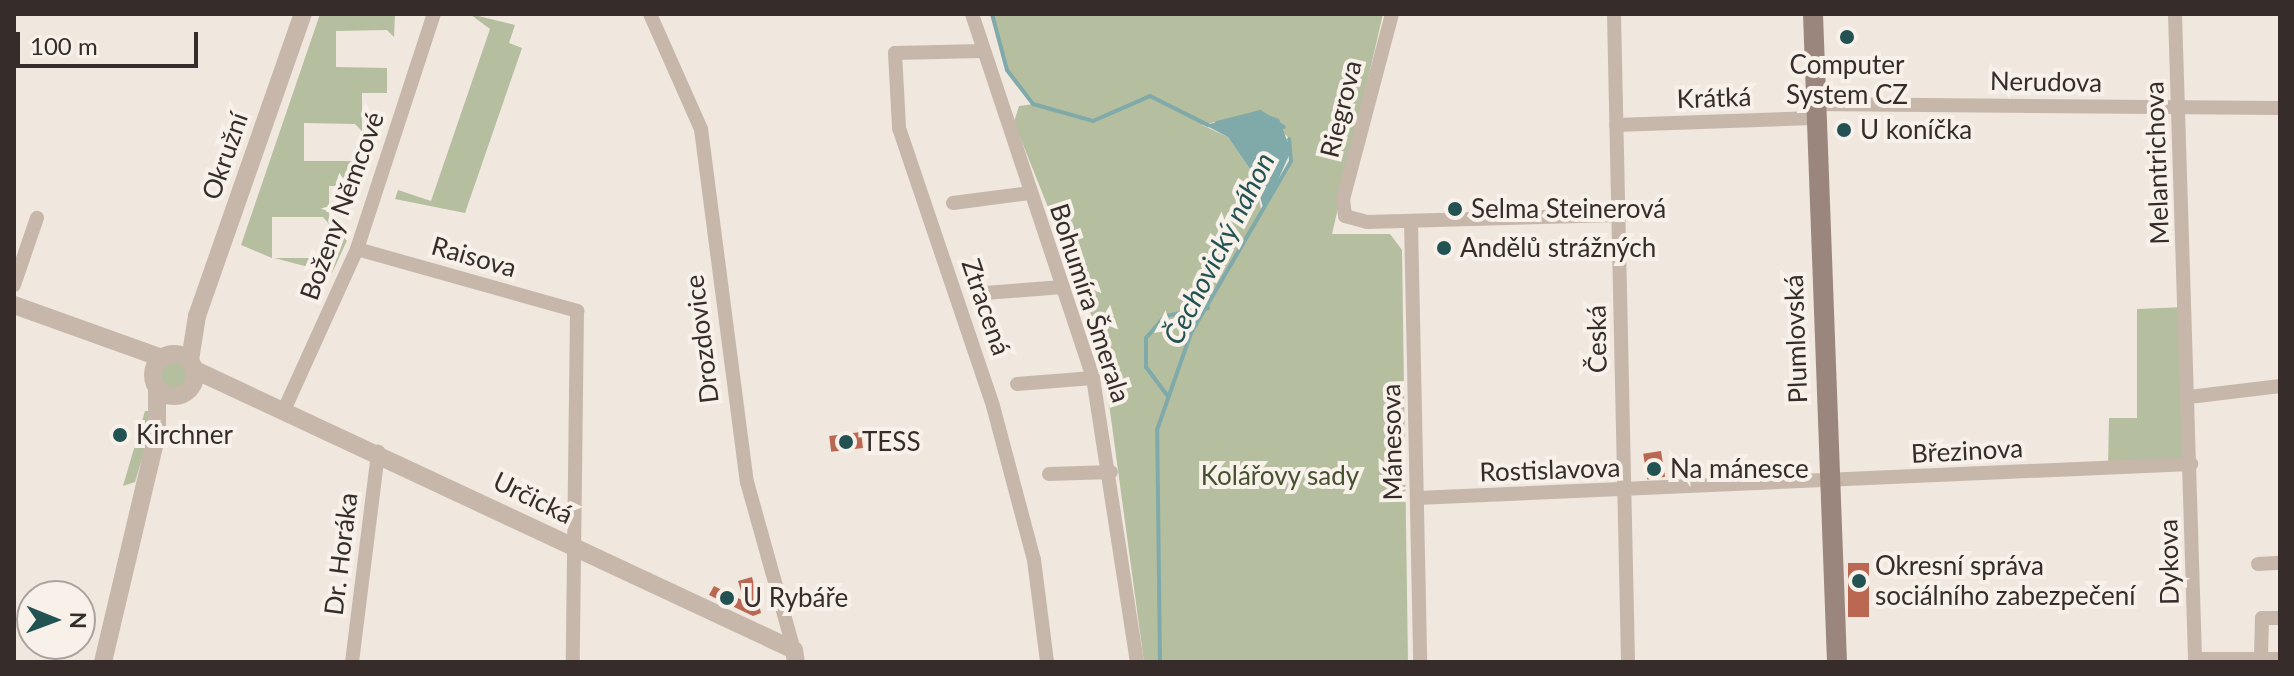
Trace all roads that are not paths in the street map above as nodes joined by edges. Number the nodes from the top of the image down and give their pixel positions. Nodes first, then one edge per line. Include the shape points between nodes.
1 (303, 14) edge
2 (434, 14) edge
3 (650, 14) edge
4 (972, 14) edge
5 (1392, 14) edge
6 (1614, 14) edge
7 (1813, 14) edge
8 (2175, 14) edge
9 (981, 51) junction
10 (2179, 107) junction
11 (2280, 108) edge
12 (1813, 111) junction
13 (1616, 125) junction
14 (1029, 193) junction
15 (953, 203) dead end
16 (1618, 215) junction
17 (37, 218) dead end
18 (1411, 222) junction
19 (357, 249) junction
20 (14, 285) edge
21 (1063, 287) junction
22 (985, 293) dead end
23 (14, 305) edge
24 (131, 352) junction
25 (179, 360) junction
26 (1093, 378) junction
27 (155, 383) junction
28 (1017, 384) dead end
29 (2280, 386) edge
30 (185, 394) junction
31 (249, 395) junction
32 (2195, 397) junction
33 (284, 410) junction
34 (157, 434) junction
35 (378, 452) junction
36 (2191, 464) junction
37 (1111, 472) junction
38 (1049, 474) dead end
39 (1828, 481) junction
40 (1626, 492) junction
41 (1417, 498) junction
42 (574, 547) junction
43 (2280, 563) edge
44 (2258, 564) dead end
45 (2280, 618) edge
46 (795, 656) edge
47 (2261, 658) junction
48 (2280, 659) edge
49 (103, 662) edge
50 (352, 662) edge
51 (573, 662) edge
52 (1047, 662) edge
53 (1137, 662) edge
54 (1420, 662) edge
55 (1628, 662) edge
56 (1837, 662) edge

1 - 25 street, Okružní
2 - 19 street, Boženy Němcové
3 - 46 street, Drozdovice via 701,129 747,482
4 - 9 street, Bohumíra Šmerala
5 - 18 street, Riegrova via 1343,199 1345,216
6 - 13 street, Česká
7 - 12 main road, Plumlovská
8 - 10 street, Melantrichova
9 - 14 street, Bohumíra Šmerala
9 - 52 street, Ztracená via 895,53 899,128 993,406 1034,560
10 - 11 street, Nerudova
10 - 12 street, Nerudova
10 - 32 street, Melantrichova
12 - 13 street, Krátká
12 - 39 main road, Plumlovská
13 - 16 street, Česká
14 - 15 street
14 - 21 street, Bohumíra Šmerala
16 - 18 street
16 - 40 street, Česká
17 - 20 street
18 - 41 street, Mánesova
19 - 33 street, Boženy Němcové
19 - 42 street, Raisova via 577,311
21 - 22 street
21 - 26 street, Bohumíra Šmerala
23 - 24 street, Určická
24 - 25 street, Určická
24 - 27 street, Určická
25 - 27 street
25 - 30 street
25 - 31 street, Určická
26 - 28 street
26 - 37 street, Bohumíra Šmerala
27 - 30 street, Určická
27 - 34 street
29 - 32 street
30 - 31 street, Určická
30 - 34 street
31 - 33 street, Určická
32 - 36 street, Dykova
33 - 35 street, Určická
34 - 49 street
35 - 42 street, Určická
35 - 50 street, Dr. Horáka
36 - 39 street, Březinova
36 - 47 street, Dykova via 2195,659
37 - 38 street
37 - 53 street, Bohumíra Šmerala
39 - 40 street, Rostislavova
39 - 56 main road, Plumlovská
40 - 41 street, Rostislavova
40 - 55 street, Česká
41 - 54 street, Mánesova
42 - 46 street, Určická
42 - 51 street
43 - 44 street
45 - 47 street via 2262,618
47 - 48 street

